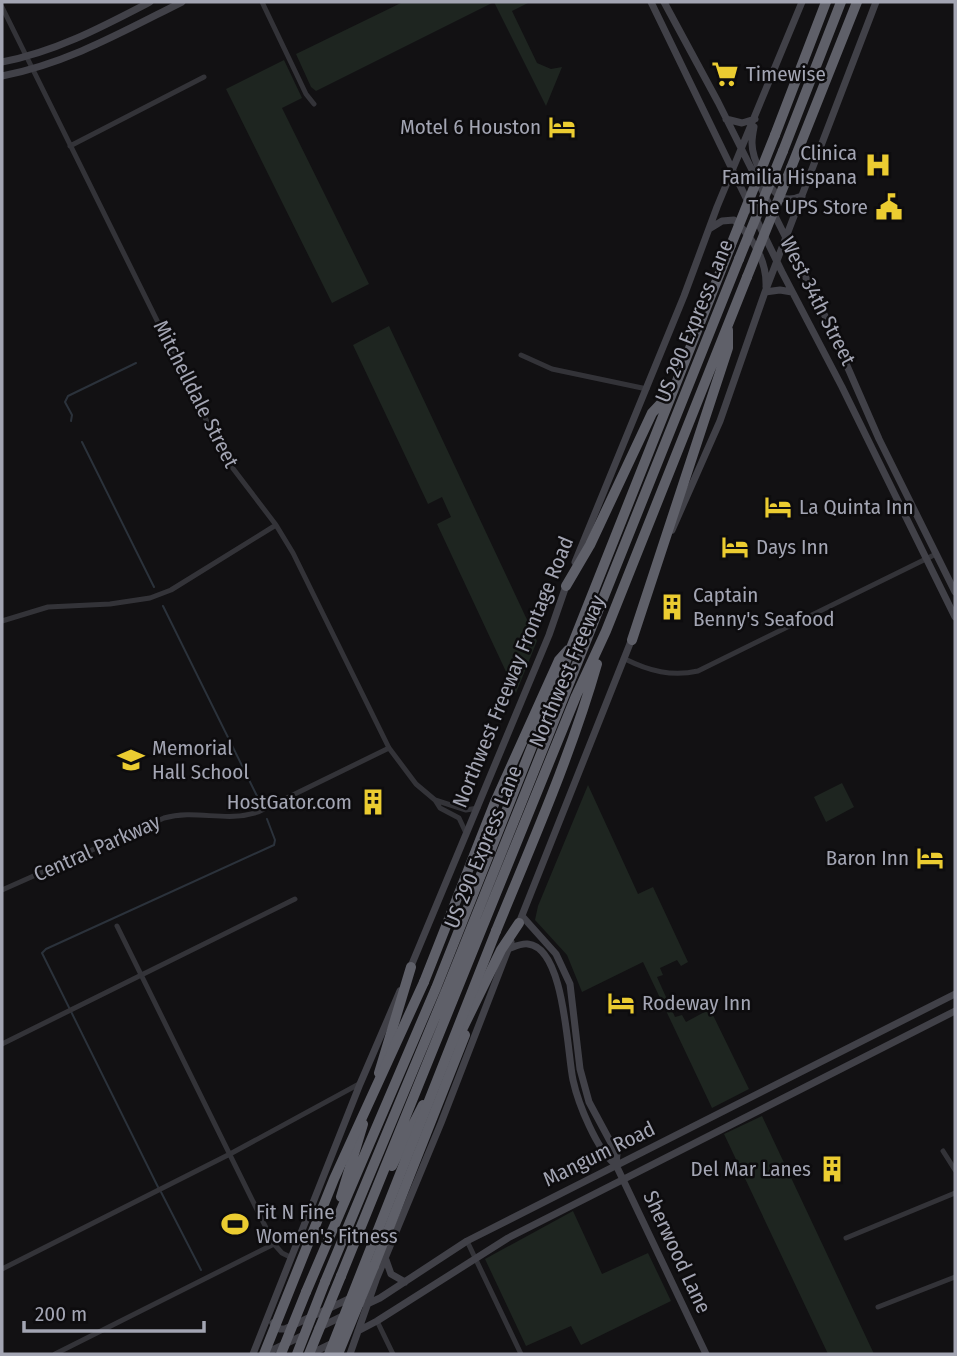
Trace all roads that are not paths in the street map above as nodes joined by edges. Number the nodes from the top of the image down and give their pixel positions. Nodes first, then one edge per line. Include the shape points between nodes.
1 (150, 2) edge
2 (182, 2) edge
3 (262, 2) edge
4 (651, 2) edge
5 (664, 2) edge
6 (802, 2) edge
7 (826, 2) edge
8 (841, 2) edge
9 (857, 2) edge
10 (876, 2) edge
11 (2, 7) edge
12 (135, 9) junction
13 (142, 22) junction
14 (26, 57) junction
15 (2, 62) edge
16 (696, 62) junction
17 (682, 69) junction
18 (33, 70) junction
19 (2, 76) edge
20 (204, 77) dead end
21 (314, 104) dead end
22 (755, 119) junction
23 (726, 120) junction
24 (70, 146) junction
25 (741, 149) junction
26 (733, 172) junction
27 (802, 196) junction
28 (709, 229) junction
29 (787, 239) junction
30 (778, 263) junction
31 (765, 292) junction
32 (794, 294) junction
33 (827, 320) junction
34 (728, 326) junction
35 (811, 327) junction
36 (521, 355) dead end
37 (853, 382) junction
38 (842, 387) junction
39 (647, 388) junction
40 (673, 392) junction
41 (915, 509) junction
42 (905, 514) junction
43 (276, 524) junction
44 (936, 554) junction
45 (927, 558) junction
46 (566, 586) junction
47 (955, 592) edge
48 (955, 617) edge
49 (2, 621) edge
50 (606, 631) junction
51 (632, 640) junction
52 (571, 648) junction
53 (625, 659) junction
54 (389, 748) junction
55 (435, 800) junction
56 (478, 808) junction
57 (466, 836) junction
58 (2, 890) edge
59 (295, 899) dead end
60 (521, 920) junction
61 (117, 926) dead end
62 (508, 949) junction
63 (411, 967) junction
64 (141, 975) junction
65 (955, 994) edge
66 (478, 1000) junction
67 (955, 1011) edge
68 (879, 1032) junction
69 (2, 1044) edge
70 (886, 1045) junction
71 (360, 1084) junction
72 (693, 1127) junction
73 (698, 1140) junction
74 (943, 1151) dead end
75 (230, 1154) junction
76 (616, 1165) junction
77 (955, 1170) edge
78 (623, 1178) junction
79 (378, 1183) junction
80 (955, 1193) edge
81 (540, 1203) junction
82 (547, 1217) junction
83 (336, 1218) junction
84 (846, 1238) dead end
85 (467, 1241) junction
86 (274, 1244) junction
87 (290, 1257) junction
88 (475, 1258) junction
89 (386, 1260) junction
90 (2, 1269) edge
91 (955, 1276) edge
92 (376, 1280) junction
93 (405, 1282) junction
94 (367, 1304) junction
95 (273, 1305) junction
96 (878, 1307) dead end
97 (377, 1321) junction
98 (357, 1332) junction
99 (55, 1354) edge
100 (253, 1354) edge
101 (264, 1354) edge
102 (281, 1354) edge
103 (297, 1354) edge
104 (310, 1354) edge
105 (329, 1354) edge
106 (338, 1354) edge
107 (350, 1354) edge
108 (393, 1354) edge
109 (521, 1354) edge
110 (706, 1354) edge

1 - 12 main road
2 - 13 main road
3 - 21 street
4 - 17 main road, West 34th Street
5 - 16 main road, West 34th Street
6 - 22 main road, Northwest Freeway Frontage Road
7 - 40 highway, Northwest Freeway, bridge
8 - 103 highway, US 290 Express Lane, bridge
9 - 34 highway, Northwest Freeway, bridge
10 - 27 main road
11 - 14 street, Mitchelldale Street
12 - 13 main road
12 - 14 main road via 72,41
13 - 18 main road
14 - 15 main road
14 - 18 street, Mitchelldale Street
16 - 17 main road
16 - 23 main road, West 34th Street
17 - 26 main road, West 34th Street
18 - 19 main road
18 - 24 street, Mitchelldale Street
20 - 24 street
22 - 23 main road via 742,123
22 - 25 main road, Northwest Freeway Frontage Road
22 - 27 main road via 754,156 766,181 781,197 793,200
23 - 25 main road, West 34th Street
24 - 43 street, Mitchelldale Street via 225,458
25 - 26 main road, Northwest Freeway Frontage Road
25 - 29 main road, West 34th Street
26 - 28 main road, Northwest Freeway Frontage Road
26 - 30 main road, West 34th Street
27 - 29 main road
28 - 31 main road via 734,220 745,230 765,266
28 - 39 main road, Northwest Freeway Frontage Road
29 - 30 main road
29 - 33 main road, West 34th Street
30 - 31 main road
30 - 32 main road, West 34th Street
31 - 32 main road via 790,290
31 - 51 main road via 720,421 668,540
32 - 35 main road, West 34th Street
33 - 35 main road
33 - 37 main road, West 34th Street
34 - 50 highway, Northwest Freeway
34 - 51 highway via 729,348
35 - 38 main road, West 34th Street
36 - 39 street via 552,369
37 - 38 main road
37 - 41 main road, West 34th Street
38 - 42 main road, West 34th Street
39 - 46 main road, Northwest Freeway Frontage Road
40 - 46 highway via 652,413
40 - 52 highway, Northwest Freeway
41 - 42 main road
41 - 44 main road, West 34th Street
42 - 45 main road, West 34th Street
43 - 49 street via 181,584 150,598 48,607
43 - 54 street, Mitchelldale Street
44 - 45 street
44 - 47 main road, West 34th Street
45 - 48 main road, West 34th Street
45 - 53 street via 698,670 659,672
46 - 56 main road, Northwest Freeway Frontage Road
50 - 79 highway, Northwest Freeway
50 - 105 highway, bridge via 584,710
51 - 53 main road
52 - 83 highway, Northwest Freeway via 436,988
52 - 101 highway, bridge via 559,660 510,766 424,982 334,1179
53 - 60 main road
54 - 55 street, Mitchelldale Street via 416,785
54 - 58 street, Central Parkway via 258,812 238,816 186,813 164,818
55 - 56 street, Mitchelldale Street via 466,810
55 - 57 street, Mitchelldale Street via 459,818
56 - 57 main road, Northwest Freeway Frontage Road
57 - 63 main road, Northwest Freeway Frontage Road
59 - 64 street
60 - 62 main road
60 - 66 highway
60 - 76 main road, Sherwood Lane via 556,954 570,984 580,1069 590,1102 617,1154
61 - 64 street
62 - 76 main road, Sherwood Lane via 528,943 548,959 559,982 578,1096 608,1159
62 - 89 main road
63 - 71 main road, Northwest Freeway Frontage Road
63 - 83 highway
64 - 69 street
64 - 75 street
65 - 68 main road, Mangum Road
66 - 79 highway via 390,1170
66 - 106 highway, bridge
67 - 70 main road, Mangum Road
68 - 70 main road
68 - 72 main road, Mangum Road
70 - 73 main road, Mangum Road
71 - 75 street
71 - 87 main road, Northwest Freeway Frontage Road
72 - 73 main road
72 - 76 main road, Mangum Road
73 - 78 main road, Mangum Road
74 - 77 street
75 - 86 street
75 - 90 street
76 - 78 main road, Sherwood Lane
76 - 81 main road, Mangum Road
78 - 82 main road, Mangum Road
78 - 110 main road, Sherwood Lane
79 - 104 highway, Northwest Freeway, bridge
80 - 84 street
81 - 82 main road
81 - 85 main road, Mangum Road
82 - 88 main road, Mangum Road
83 - 102 highway, Northwest Freeway, bridge
85 - 88 street
85 - 93 main road, Mangum Road
86 - 87 street
86 - 99 street
87 - 95 main road, Northwest Freeway Frontage Road
88 - 97 main road, Mangum Road
88 - 109 street
89 - 92 main road
89 - 93 main road via 391,1274
91 - 96 street
92 - 94 main road
92 - 95 main road via 357,1295 285,1329 275,1327
93 - 94 main road, Mangum Road
94 - 98 main road
94 - 101 main road, Mangum Road
95 - 100 main road, Northwest Freeway Frontage Road
97 - 98 main road, Mangum Road
97 - 108 street
98 - 104 main road, Mangum Road
98 - 107 main road

